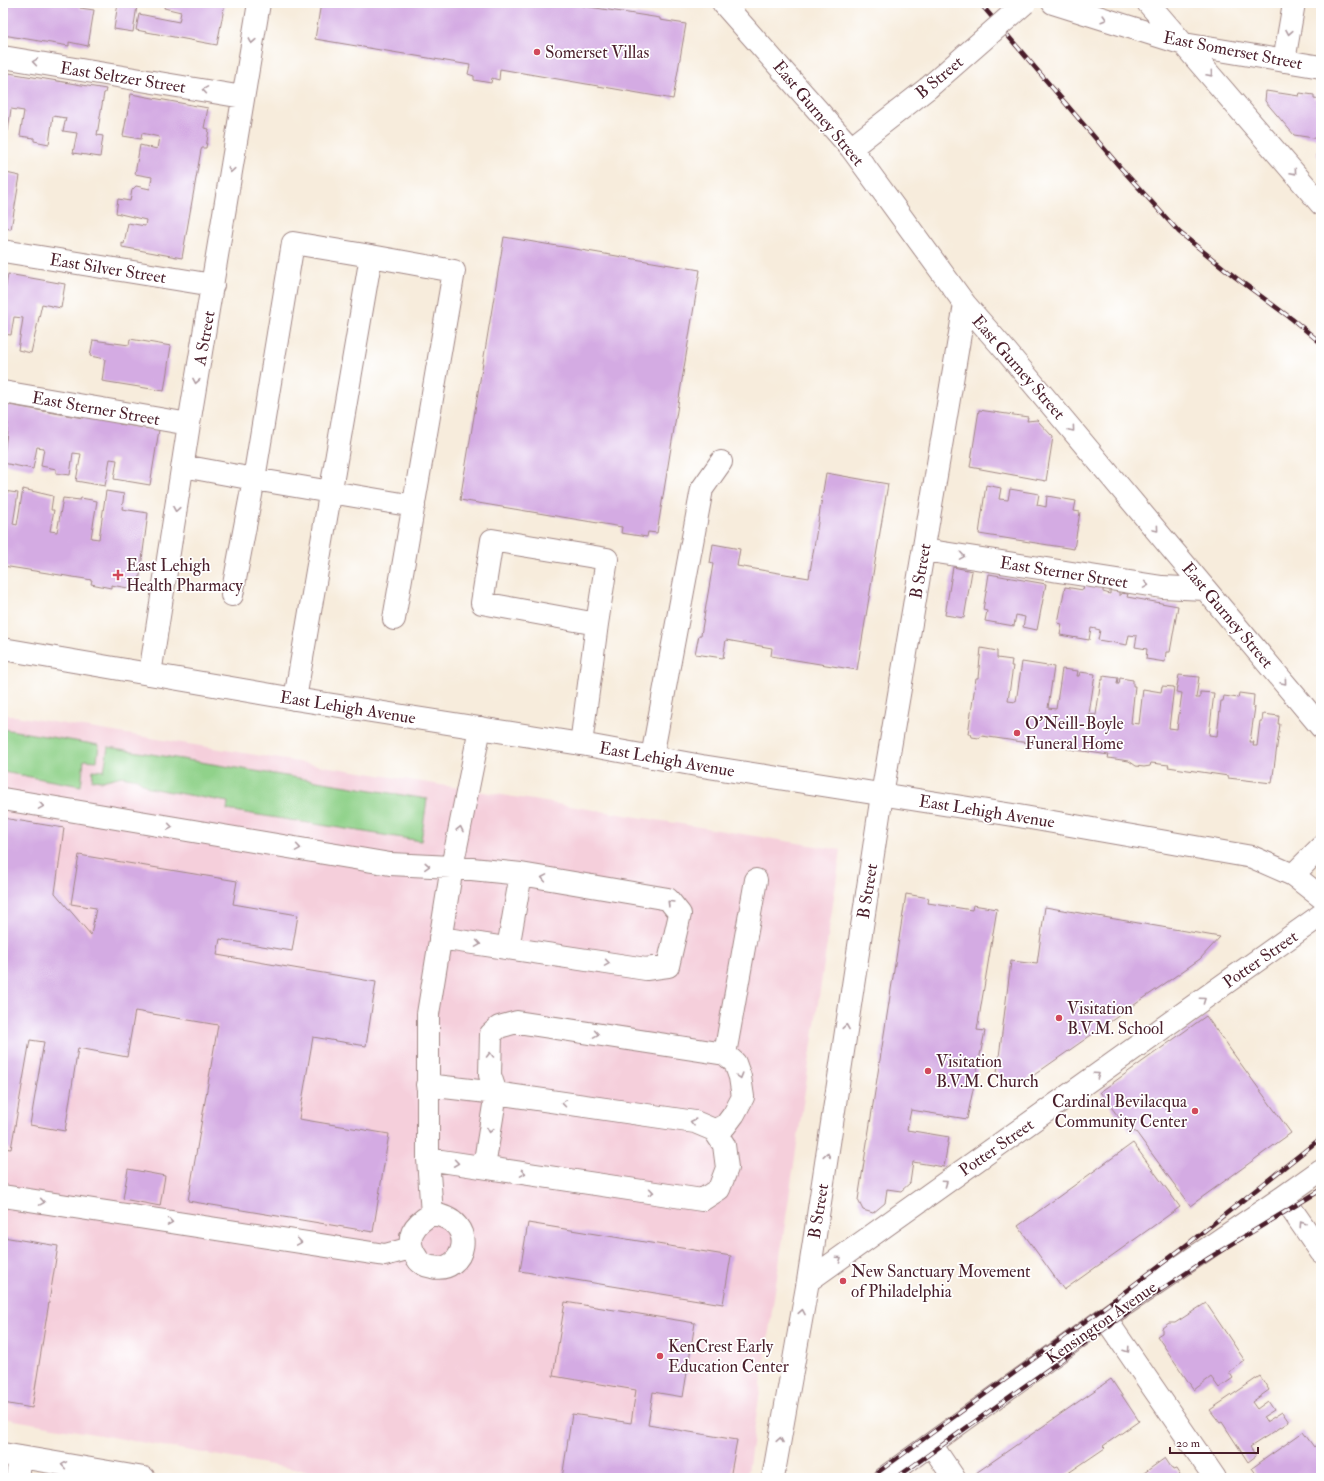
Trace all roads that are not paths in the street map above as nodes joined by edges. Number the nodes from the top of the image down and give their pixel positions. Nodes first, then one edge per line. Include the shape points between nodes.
1 (259, 3) edge
2 (723, 3) edge
3 (1025, 3) edge
4 (1053, 3) edge
5 (1148, 3) edge
6 (1294, 3) edge
7 (1184, 44) junction
8 (3, 57) edge
9 (1284, 61) junction
10 (1321, 67) edge
11 (243, 97) junction
12 (851, 148) junction
13 (1321, 204) edge
14 (3, 251) edge
15 (371, 256) junction
16 (213, 285) junction
17 (965, 304) junction
18 (3, 392) edge
19 (189, 424) junction
20 (721, 462) dead end
21 (183, 466) junction
22 (254, 479) junction
23 (331, 492) junction
24 (414, 506) junction
25 (924, 550) junction
26 (1205, 589) junction
27 (232, 595) dead end
28 (394, 619) dead end
29 (597, 624) junction
30 (3, 649) edge
31 (150, 674) junction
32 (295, 699) junction
33 (1321, 727) edge
34 (480, 728) junction
35 (581, 744) junction
36 (652, 757) junction
37 (882, 794) junction
38 (3, 800) edge
39 (1321, 846) edge
40 (452, 867) junction
41 (521, 874) junction
42 (1293, 875) junction
43 (756, 880) dead end
44 (1321, 897) edge
45 (1321, 915) edge
46 (440, 938) junction
47 (508, 948) junction
48 (725, 1054) junction
49 (427, 1085) junction
50 (496, 1093) junction
51 (714, 1130) junction
52 (428, 1159) junction
53 (484, 1167) junction
54 (1321, 1170) edge
55 (3, 1196) edge
56 (1284, 1197) junction
57 (432, 1214) junction
58 (411, 1248) junction
59 (1321, 1252) edge
60 (808, 1281) junction
61 (1105, 1318) junction
62 (931, 1444) junction
63 (13, 1463) edge
64 (144, 1478) edge
65 (773, 1478) edge
66 (884, 1478) edge
67 (954, 1478) edge
68 (1215, 1478) edge

1 -> 11 street, A Street
2 - 12 street, East Gurney Street
3 - 12 street, B Street, bridge via 928,88
4 -> 7 street, East Somerset Street
5 - 7 street
6 -> 9 street
7 - 9 street, East Somerset Street
7 -> 13 street
11 -> 8 street, East Seltzer Street
9 - 10 street, East Somerset Street
11 -> 16 street, A Street
12 - 17 street, East Gurney Street
14 - 16 street, East Silver Street
15 - 22 street via 292,243
15 - 23 street
15 - 24 street via 454,271
16 -> 19 street, A Street
17 - 25 street, B Street
17 -> 26 street, East Gurney Street
18 - 19 street, East Sterner Street
19 - 21 street, A Street
20 - 36 street via 702,489
21 - 22 street
21 -> 31 street, A Street
22 - 23 street
22 - 27 street
23 - 24 street
23 - 32 street
24 - 28 street
25 -> 26 street, East Sterner Street via 1162,587
25 - 37 street, B Street
26 -> 33 street, East Gurney Street
29 - 29 street via 607,559 492,540 482,603
29 - 35 street
30 - 31 street, East Lehigh Avenue
31 - 32 street, East Lehigh Avenue
32 - 34 street, East Lehigh Avenue
34 - 35 street, East Lehigh Avenue
40 -> 34 street
35 - 36 street, East Lehigh Avenue
36 - 37 street, East Lehigh Avenue
37 - 42 street, East Lehigh Avenue via 1252,857
60 -> 37 street, B Street
38 -> 40 street via 390,864
39 - 42 street
40 - 41 street
40 - 46 street
41 - 47 street
47 -> 41 street via 646,969 668,966 680,914 668,899
42 - 44 street, East Lehigh Avenue
43 - 48 street
60 -> 45 street, Potter Street
46 -> 47 street
46 - 49 street via 428,1014
50 -> 48 street via 490,1075 491,1034 499,1027 517,1022
48 -> 51 street via 735,1063 744,1097 725,1126
49 - 50 street
49 - 52 street
51 -> 50 street via 695,1122
50 -> 53 street
53 -> 51 street via 702,1200 719,1190 727,1168 724,1145
52 -> 53 street
52 - 57 street
54 - 56 street, Kensington Avenue
55 -> 58 street via 385,1255
59 -> 56 street
56 - 61 street, Kensington Avenue
57 - 58 street via 416,1225 411,1238
57 - 58 street via 444,1215 460,1229 464,1244 459,1257 451,1265 436,1268 426,1266 418,1260
65 -> 60 street, B Street
61 - 62 street, Kensington Avenue
61 -> 68 street
62 - 66 street, Kensington Avenue
62 - 67 street
64 -> 63 street

